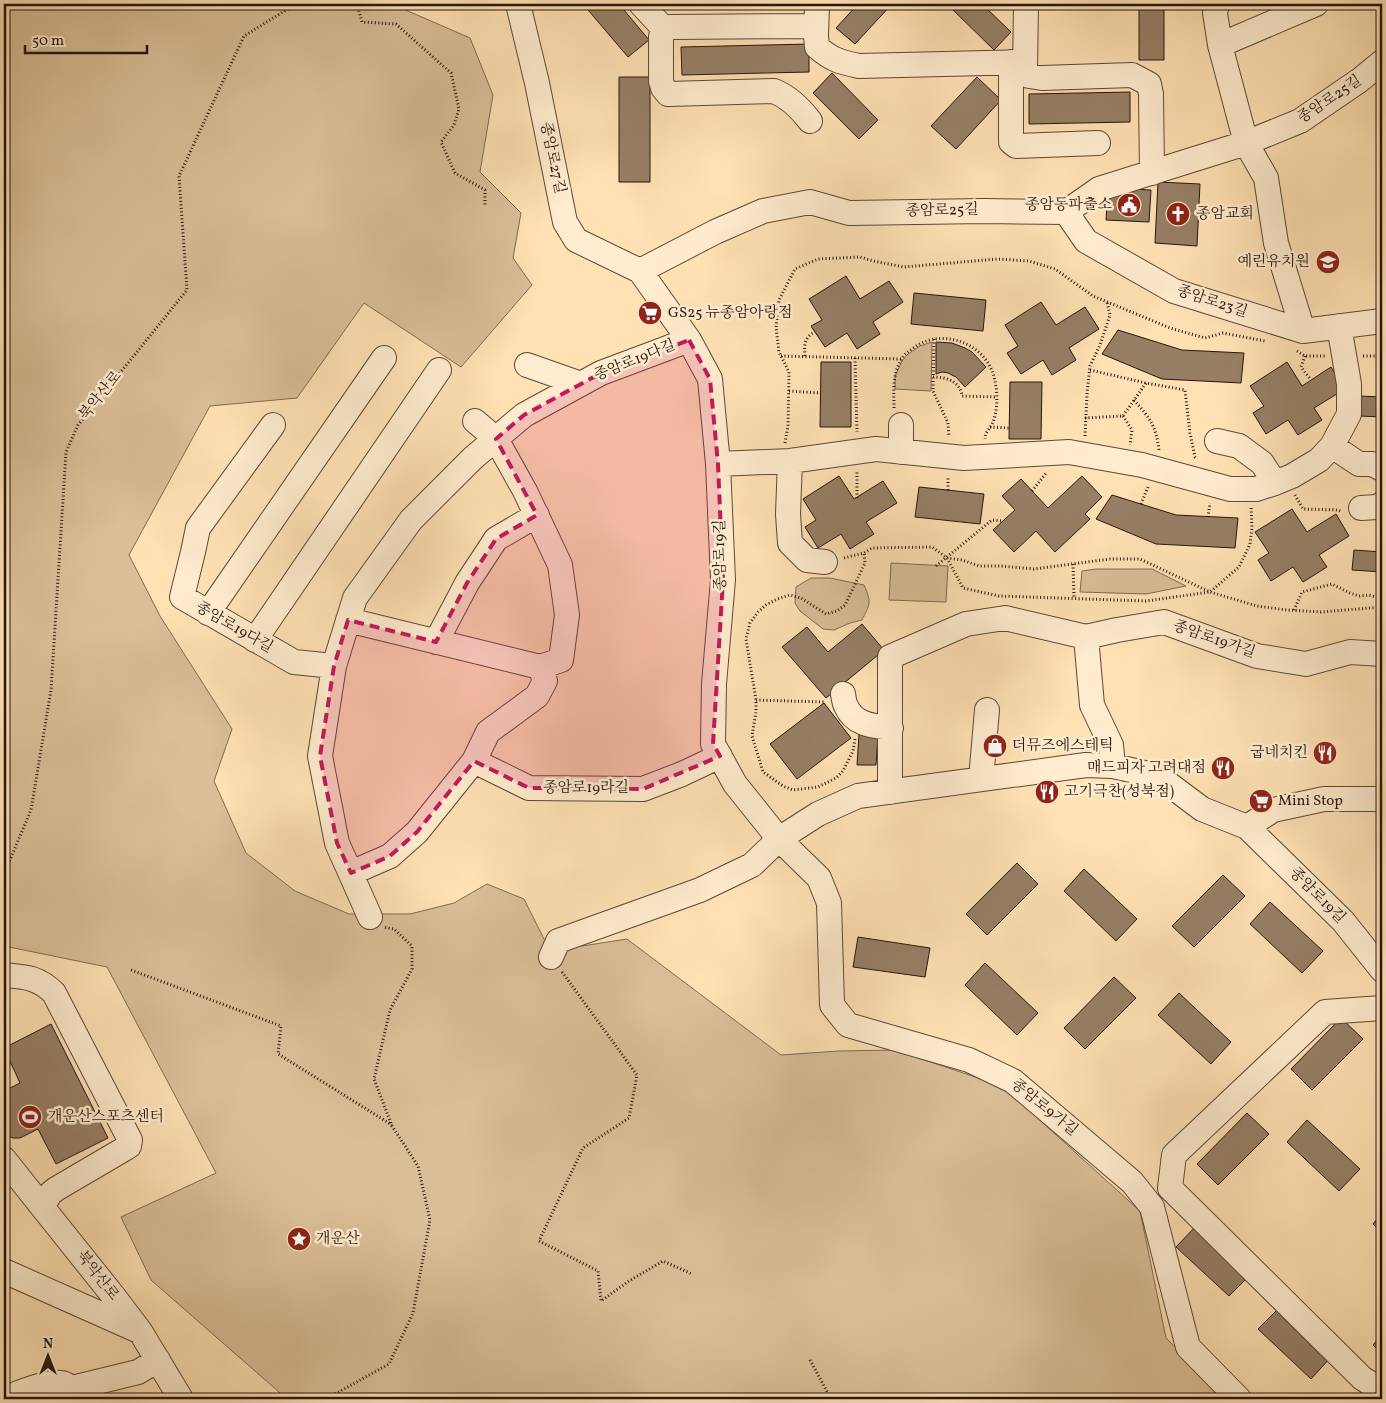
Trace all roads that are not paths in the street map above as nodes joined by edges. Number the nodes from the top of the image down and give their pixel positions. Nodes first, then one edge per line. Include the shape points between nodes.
1 (518, 4) edge
2 (641, 4) edge
3 (1026, 4) edge
4 (1217, 4) edge
5 (1316, 4) edge
6 (817, 15) edge
7 (665, 30) junction
8 (1220, 45) junction
9 (1018, 62) junction
10 (1382, 62) edge
11 (810, 121) dead end
12 (1098, 143) dead end
13 (1246, 143) junction
14 (1152, 172) junction
15 (1066, 212) junction
16 (640, 271) junction
17 (1382, 321) edge
18 (1339, 326) junction
19 (1303, 331) junction
20 (688, 340) junction
21 (384, 358) dead end
22 (527, 365) dead end
23 (439, 370) dead end
24 (581, 384) junction
25 (897, 418) road end
26 (475, 421) dead end
27 (273, 425) dead end
28 (496, 439) junction
29 (1216, 441) dead end
30 (1332, 446) junction
31 (901, 452) junction
32 (786, 461) junction
33 (718, 464) junction
34 (1382, 470) edge
35 (1283, 486) junction
36 (537, 515) junction
37 (833, 560) road end
38 (208, 613) junction
39 (348, 620) junction
40 (1086, 637) junction
41 (254, 640) junction
42 (436, 642) junction
43 (1382, 654) edge
44 (334, 666) junction
45 (540, 667) junction
46 (848, 705) road end
47 (987, 710) dead end
48 (890, 728) junction
49 (720, 756) junction
50 (474, 761) junction
51 (1113, 766) junction
52 (981, 779) junction
53 (890, 792) junction
54 (1382, 799) edge
55 (1247, 827) junction
56 (779, 840) junction
57 (351, 873) junction
58 (370, 917) road end
59 (551, 957) road end
60 (1382, 970) edge
61 (4, 975) edge
62 (1382, 1008) edge
63 (4, 1159) edge
64 (42, 1206) junction
65 (4, 1271) edge
66 (140, 1331) junction
67 (158, 1360) junction
68 (1382, 1391) edge
69 (18, 1392) dead end
70 (68, 1394) edge
71 (181, 1399) edge
72 (1239, 1399) edge

1 - 16 street, 종암로27길 via 565,222 576,240
2 - 7 street
3 - 9 street
4 - 8 street via 1215,13
5 - 8 street
6 - 7 street via 679,26
6 - 9 street via 817,47 839,62 859,66
7 - 11 street via 661,36 661,81 668,94 774,91 792,102
8 - 13 street
9 - 12 street via 1011,142 1016,146
9 - 14 street via 1029,76 1132,75 1149,84
10 - 13 street, 종암로25길 via 1300,121
13 - 14 street, 종암로25길
13 - 19 street via 1266,178 1276,243
14 - 15 street, 종암로25길 via 1099,189
15 - 16 street, 종암로25길 via 849,213 810,202 763,211 714,232
15 - 19 street, 종암로23길 via 1086,241 1174,291
16 - 20 street, 종암로19길
17 - 18 street, 종암로23길
18 - 19 street, 종암로23길
18 - 30 street via 1350,384 1349,414
20 - 24 street, 종암로19다길 via 601,373
20 - 33 street, 종암로19길 via 710,379
21 - 38 street
22 - 24 street, 종암로19다길
23 - 41 street
24 - 28 street, 종암로19다길 via 524,415
25 - 31 street
26 - 28 street
27 - 38 street, 종암로19다길 via 198,528 182,597
28 - 36 street
28 - 39 street, 종암로19다길 via 411,520 355,598
29 - 35 street via 1239,446 1262,463
30 - 34 street via 1359,464 1372,464
30 - 35 street via 1319,460 1292,476
31 - 32 street via 857,446
31 - 35 street via 964,458 1069,452 1142,465 1230,488
32 - 33 street
32 - 37 street via 790,543 807,560
33 - 49 street, 종암로19길 via 723,580 714,684 713,744
36 - 42 street via 496,539 466,583
36 - 45 street via 560,565 567,615 562,660
38 - 41 street, 종암로19다길
39 - 42 street
39 - 44 street, 종암로19다길
40 - 43 street, 종암로19가길 via 1164,622 1257,656 1306,664 1350,652
40 - 48 street, 종암로19가길 via 1005,618 966,624 890,658
40 - 51 street via 1092,705 1111,745
41 - 44 street, 종암로19다길 via 294,662
42 - 45 street
44 - 57 street, 종암로19다길 via 320,756 337,843
45 - 50 street via 545,682 537,696 488,732
46 - 48 street via 867,725
47 - 52 street
48 - 53 street, 종암로19가길
49 - 50 street, 종암로19라길 via 643,789 529,788
49 - 56 street, 종암로19길 via 735,784
50 - 57 street via 417,832 390,856
51 - 52 street, 종암로19길 via 1086,765
51 - 55 street, 종암로19길 via 1158,776 1202,809
52 - 53 street, 종암로19길
53 - 56 street, 종암로19길 via 858,796 818,814
54 - 55 street via 1324,799 1273,810
55 - 60 street, 종암로19길 via 1342,921
56 - 59 street, 종암로19길 via 752,864 700,890 558,941
56 - 72 street, 종암로9가길 via 820,878 829,903 832,1004 848,1025 969,1060 1013,1081 1132,1182 1152,1207 1188,1347
57 - 58 street, 종암로19다길
61 - 64 street via 37,980 54,993 130,1138 129,1146 56,1189
62 - 68 street via 1324,1012 1174,1155 1170,1188 1362,1378
63 - 64 street, 북악산로
64 - 66 street, 북악산로
65 - 66 street
66 - 67 street, 북악산로
67 - 70 street via 138,1372
67 - 71 street, 북악산로
69 - 70 street via 61,1382 67,1385

